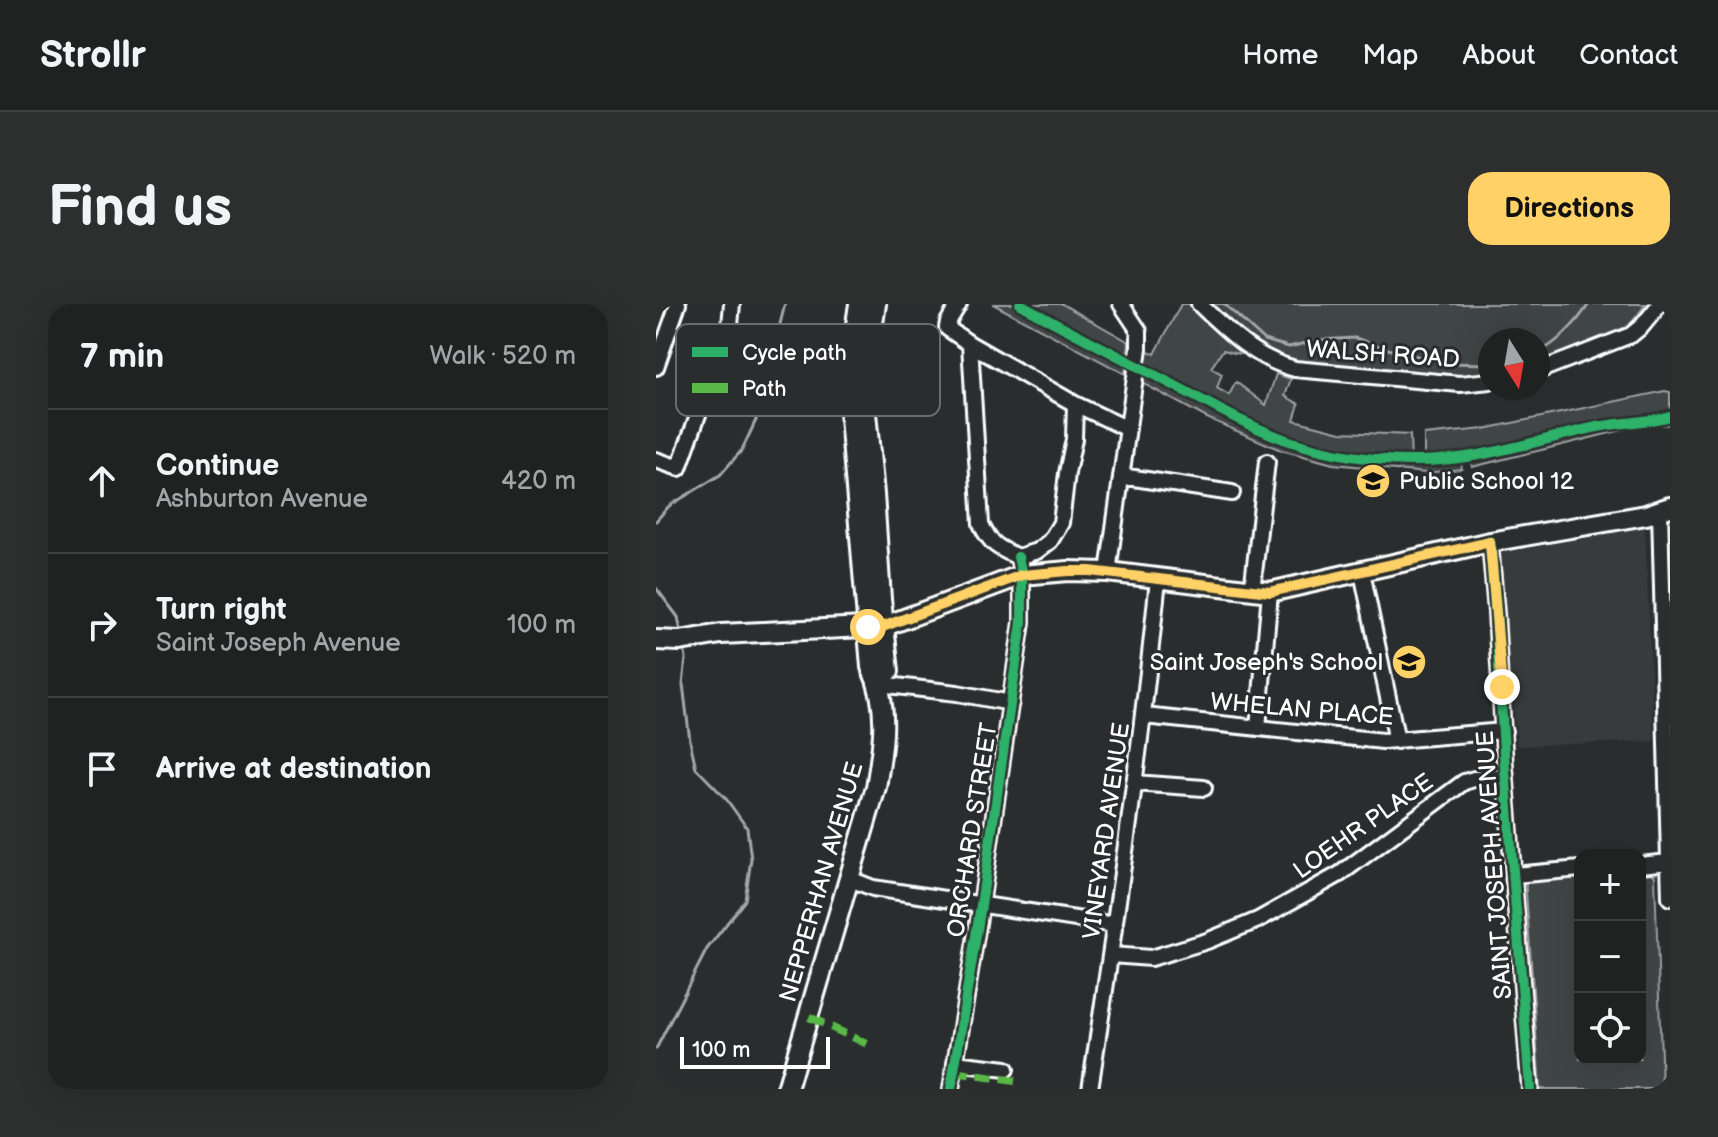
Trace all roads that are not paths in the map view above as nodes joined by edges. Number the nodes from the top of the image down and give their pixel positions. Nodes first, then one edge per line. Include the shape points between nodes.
1 (678, 304) edge
2 (732, 304) edge
3 (859, 304) edge
4 (876, 304) edge
5 (959, 304) edge
6 (1121, 304) edge
7 (1199, 304) edge
8 (1660, 304) edge
9 (730, 324) edge
10 (856, 324) edge
11 (873, 324) edge
12 (970, 344) junction
13 (660, 346) edge
14 (1550, 366) edge
15 (656, 367) edge
16 (1478, 382) edge
17 (1075, 404) junction
18 (698, 416) edge
19 (850, 416) edge
20 (866, 416) edge
21 (1128, 429) junction
22 (656, 460) edge
23 (1267, 462) dead end
24 (1121, 476) junction
25 (1232, 493) dead end
26 (1665, 509) edge
27 (1490, 542) junction
28 (1020, 566) junction
29 (1108, 572) junction
30 (1362, 572) junction
31 (1158, 579) junction
32 (1261, 592) junction
33 (876, 626) junction
34 (656, 640) edge
35 (688, 640) junction
36 (656, 651) edge
37 (879, 684) junction
38 (1011, 703) junction
39 (1144, 716) junction
40 (1258, 728) junction
41 (1504, 731) junction
42 (1397, 741) junction
43 (1506, 777) junction
44 (1134, 783) junction
45 (1204, 788) dead end
46 (1646, 866) edge
47 (1574, 870) edge
48 (1669, 872) edge
49 (1514, 875) junction
50 (850, 879) junction
51 (1670, 898) edge
52 (981, 905) junction
53 (1115, 925) junction
54 (1111, 955) junction
55 (955, 1063) junction
56 (1006, 1069) dead end
57 (787, 1089) edge
58 (951, 1089) edge
59 (1090, 1089) edge
60 (1530, 1089) edge

1 - 13 street
2 - 9 street
3 - 10 main road, NEPPERHAN AVENUE
4 - 11 main road, NEPPERHAN AVENUE
5 - 12 street via 947,328
6 - 21 street via 1139,331
7 - 16 street, WALSH ROAD via 1240,343 1279,365
8 - 14 street via 1631,335
12 - 17 street
12 - 28 street via 981,524 988,539
13 - 15 street
17 - 21 street
17 - 28 street via 1061,523 1050,541
18 - 22 street via 679,468
19 - 33 main road, NEPPERHAN AVENUE
20 - 33 main road, NEPPERHAN AVENUE via 881,599
21 - 24 street
23 - 32 street
24 - 25 street
24 - 29 street
26 - 27 main road
26 - 48 street
27 - 30 main road
27 - 41 street, SAINT JOSEPH AVENUE
28 - 29 main road
28 - 33 main road
28 - 38 street, ORCHARD STREET via 1022,622
29 - 31 main road
30 - 32 main road
30 - 42 street
31 - 32 main road
31 - 39 street, VINEYARD AVENUE
32 - 40 street
33 - 35 main road
33 - 37 main road, NEPPERHAN AVENUE via 889,671
34 - 35 main road
35 - 36 main road
37 - 38 street
37 - 50 main road, NEPPERHAN AVENUE via 884,738
38 - 52 street, ORCHARD STREET
39 - 40 street, WHELAN PLACE
39 - 44 street, VINEYARD AVENUE
40 - 42 street, WHELAN PLACE
41 - 42 street, WHELAN PLACE
41 - 43 street, SAINT JOSEPH AVENUE
43 - 49 street, SAINT JOSEPH AVENUE
43 - 54 street, LOEHR PLACE via 1464,782 1340,874 1258,920 1151,958
44 - 45 street
44 - 53 street, VINEYARD AVENUE
46 - 48 street
47 - 49 street
48 - 51 street
49 - 60 street, SAINT JOSEPH AVENUE
50 - 52 street via 873,888
50 - 57 main road, NEPPERHAN AVENUE
52 - 53 street
52 - 55 street, ORCHARD STREET
53 - 54 street, VINEYARD AVENUE
54 - 59 street, VINEYARD AVENUE
55 - 56 street
55 - 58 street, ORCHARD STREET

